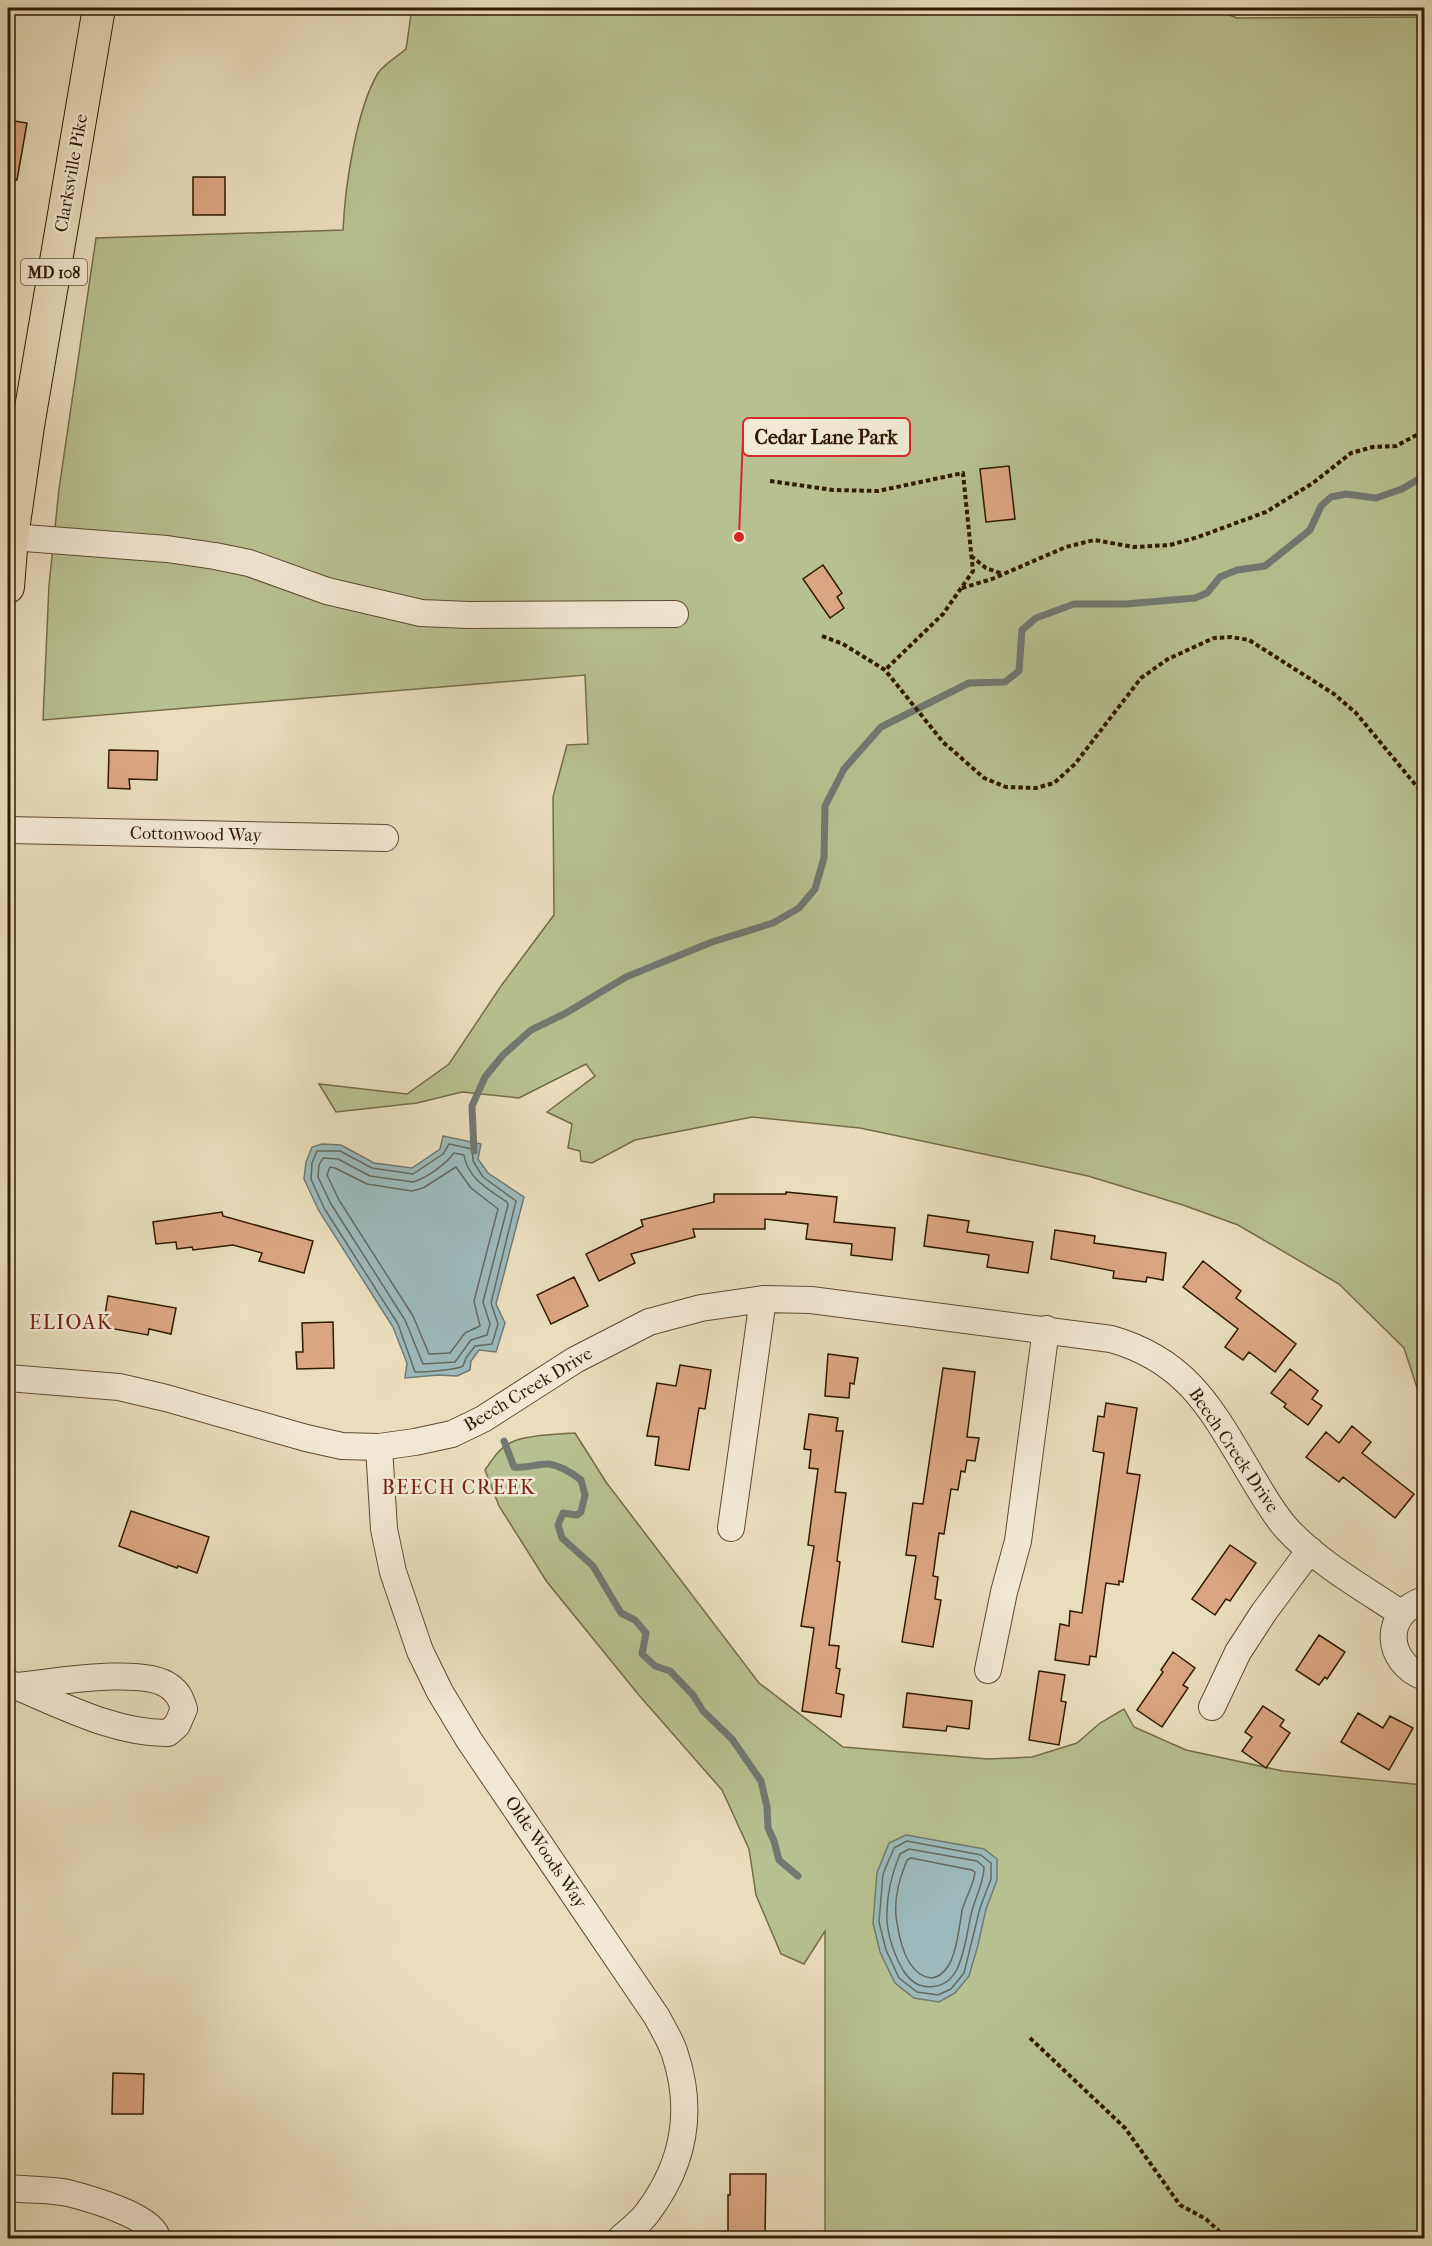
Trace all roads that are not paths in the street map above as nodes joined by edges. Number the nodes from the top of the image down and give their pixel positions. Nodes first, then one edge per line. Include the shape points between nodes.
1 (99, 8) edge
2 (12, 537) junction
3 (8, 587) edge
4 (675, 614) dead end
5 (8, 830) edge
6 (385, 838) dead end
7 (763, 1299) junction
8 (1046, 1329) junction
9 (8, 1378) edge
10 (379, 1447) junction
11 (731, 1528) dead end
12 (1310, 1550) junction
13 (1425, 1600) edge
14 (1402, 1614) junction
15 (988, 1670) dead end
16 (1425, 1677) edge
17 (12, 1685) edge
18 (1212, 1707) dead end
19 (8, 2188) edge
20 (157, 2238) edge
21 (621, 2238) edge

1 - 2 main road, Clarksville Pike / MD 108
2 - 3 main road, Clarksville Pike / MD 108
2 - 4 street via 215,556 249,563 327,591 421,614
5 - 6 street, Cottonwood Way
7 - 8 street, Beech Creek Drive via 810,1300
7 - 10 street, Beech Creek Drive via 701,1308 649,1322 575,1360 483,1419 452,1434
7 - 11 street
8 - 12 street, Beech Creek Drive via 1136,1346 1185,1378 1219,1422 1287,1529
8 - 15 street via 1018,1541
9 - 10 street, Beech Creek Drive via 118,1387 306,1438 342,1446
10 - 21 street, Olde Woods Way via 384,1529 393,1572 420,1651 440,1692 657,2017 675,2052 684,2083 686,2115 679,2152 647,2214
12 - 14 street, Beech Creek Drive
12 - 18 street via 1244,1642
13 - 14 street via 1411,1605
14 - 16 street via 1395,1626 1396,1652 1407,1668
17 - 17 street via 118,1726 149,1733 168,1733 177,1725 184,1709 179,1695 167,1684 116,1675
19 - 20 street via 80,2197 136,2216 147,2223

